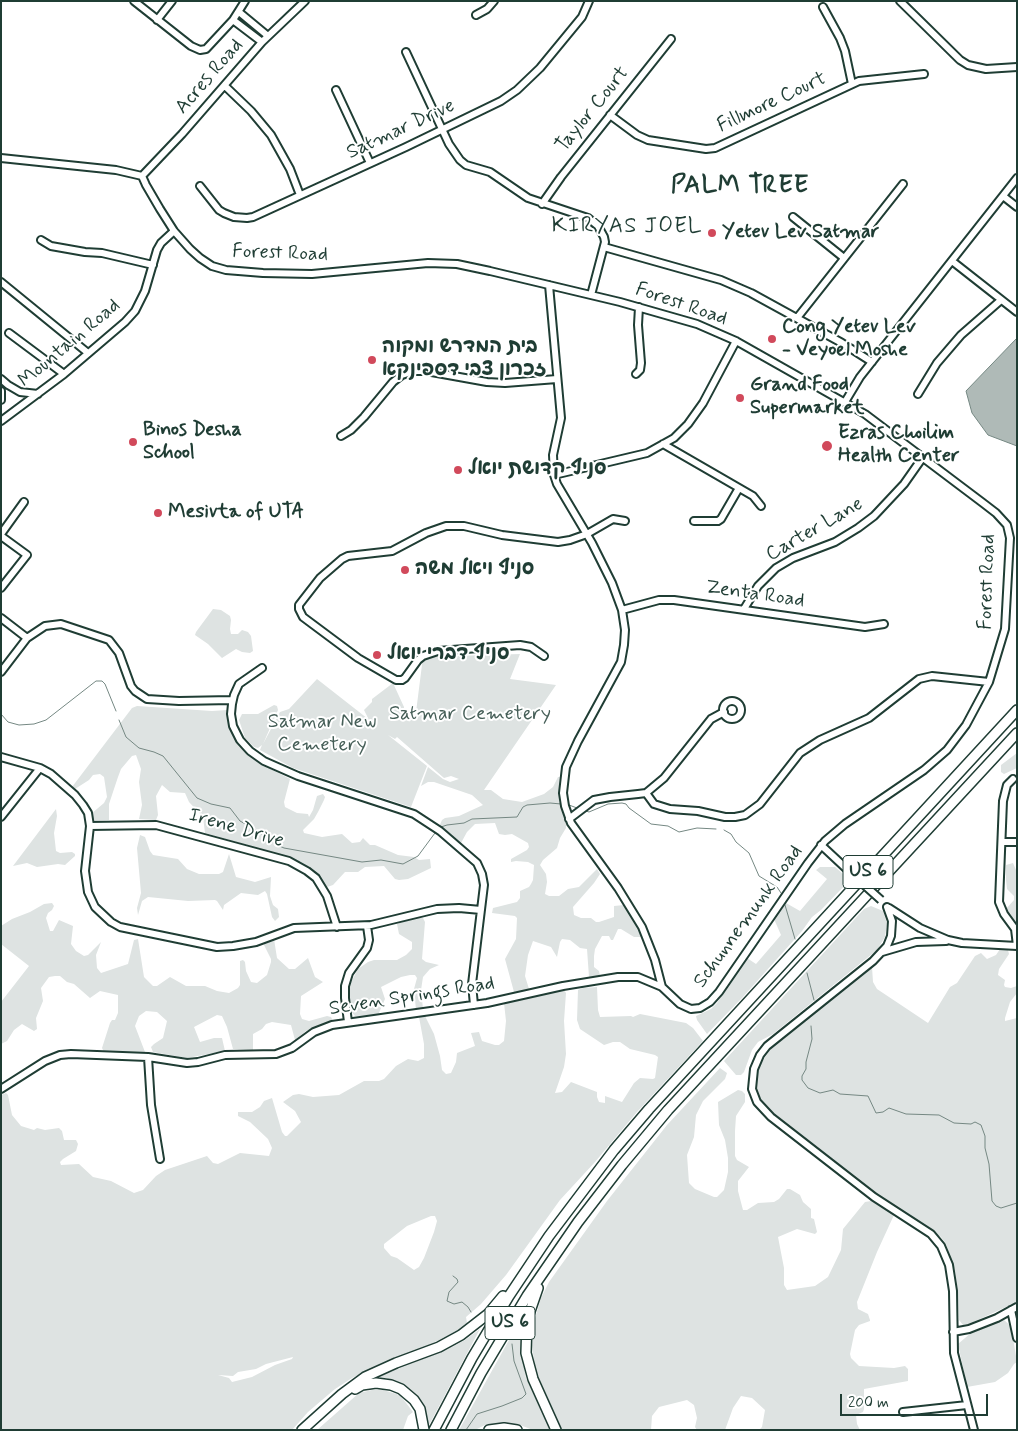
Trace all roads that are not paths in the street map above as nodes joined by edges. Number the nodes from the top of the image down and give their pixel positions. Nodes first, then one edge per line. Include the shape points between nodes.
1 (134, 1) edge
2 (172, 1) edge
3 (246, 1) edge
4 (306, 1) edge
5 (494, 1) edge
6 (589, 1) edge
7 (900, 1) edge
8 (823, 7) dead end
9 (239, 12) junction
10 (476, 15) dead end
11 (157, 20) junction
12 (233, 20) junction
13 (268, 36) junction
14 (671, 39) dead end
15 (262, 42) junction
16 (406, 52) dead end
17 (1017, 67) edge
18 (924, 74) dead end
19 (852, 84) junction
20 (225, 86) junction
21 (336, 90) dead end
22 (610, 115) junction
23 (442, 130) junction
24 (1, 158) edge
25 (370, 163) junction
26 (142, 176) junction
27 (1017, 178) edge
28 (903, 184) dead end
29 (200, 186) dead end
30 (300, 195) junction
31 (1003, 196) junction
32 (542, 204) junction
33 (1017, 207) edge
34 (793, 217) dead end
35 (174, 231) junction
36 (41, 240) dead end
37 (604, 247) junction
38 (844, 258) junction
39 (952, 261) junction
40 (153, 265) junction
41 (1, 282) edge
42 (549, 285) junction
43 (591, 294) junction
44 (1001, 300) junction
45 (639, 307) junction
46 (1017, 312) edge
47 (797, 318) junction
48 (9, 333) dead end
49 (736, 341) junction
50 (88, 353) junction
51 (872, 362) junction
52 (64, 374) junction
53 (636, 374) dead end
54 (1, 379) edge
55 (557, 379) junction
56 (1, 391) edge
57 (38, 394) junction
58 (918, 394) dead end
59 (1, 400) edge
60 (845, 402) junction
61 (1, 421) edge
62 (341, 436) dead end
63 (663, 444) junction
64 (923, 457) junction
65 (554, 475) junction
66 (739, 488) junction
67 (24, 502) dead end
68 (761, 506) dead end
69 (626, 521) dead end
70 (694, 521) dead end
71 (587, 534) junction
72 (1, 535) edge
73 (1014, 538) edge
74 (1, 588) edge
75 (744, 609) junction
76 (622, 610) junction
77 (1, 618) edge
78 (884, 624) dead end
79 (27, 638) junction
80 (544, 656) dead end
81 (262, 668) dead end
82 (1, 672) edge
83 (989, 682) junction
84 (232, 700) junction
85 (1017, 710) edge
86 (724, 712) dead end
87 (1017, 733) edge
88 (1, 757) edge
89 (40, 768) junction
90 (1013, 779) dead end
91 (646, 792) junction
92 (1, 818) edge
93 (569, 819) junction
94 (90, 826) junction
95 (1002, 842) junction
96 (1017, 842) edge
97 (821, 846) junction
98 (887, 907) junction
99 (481, 910) junction
100 (367, 926) junction
101 (337, 927) junction
102 (955, 941) junction
103 (1017, 946) edge
104 (882, 952) junction
105 (662, 986) junction
106 (474, 1005) junction
107 (348, 1022) junction
108 (148, 1057) junction
109 (1, 1089) edge
110 (160, 1159) dead end
111 (578, 1222) junction
112 (538, 1251) junction
113 (1014, 1309) edge
114 (953, 1332) junction
115 (1017, 1338) edge
116 (967, 1405) junction
117 (903, 1412) dead end
118 (302, 1430) edge
119 (307, 1430) edge
120 (424, 1430) edge
121 (434, 1430) edge
122 (451, 1430) edge
123 (489, 1430) edge
124 (518, 1430) edge
125 (556, 1430) edge
126 (974, 1430) edge

1 - 11 street
2 - 11 street
3 - 9 street
4 - 13 street, Acres Road
5 - 10 street
6 - 23 street, Satmar Drive via 582,16 525,83 501,101
7 - 17 street via 968,65 986,70
8 - 19 street via 845,51
9 - 12 street
9 - 13 street
11 - 12 street via 200,50 206,49
12 - 15 street
13 - 15 street, Acres Road
14 - 22 street, Taylor Court
15 - 20 street, Acres Road
16 - 23 street
18 - 19 street, Fillmore Court via 869,79
19 - 22 street, Fillmore Court via 715,148 648,140
20 - 26 street, Acres Road
20 - 30 street via 271,135
21 - 25 street
22 - 32 street, Taylor Court
23 - 25 street, Satmar Drive
23 - 32 street via 466,165 490,172
24 - 26 street via 116,170
25 - 30 street, Satmar Drive
26 - 35 street, Forest Road
27 - 31 street
28 - 38 street
29 - 30 street, Satmar Drive via 220,210 228,216 242,218 253,217
31 - 33 street
31 - 39 street
32 - 37 street via 592,220 602,232
34 - 38 street
35 - 40 street, Mountain Road via 160,243
35 - 42 street, Forest Road via 200,258 226,270 312,274 428,263 457,264
36 - 40 street via 51,246 102,252
37 - 43 street
37 - 47 street via 721,280
38 - 47 street
39 - 44 street
39 - 51 street
40 - 50 street, Mountain Road via 135,311
41 - 50 street
42 - 43 street, Forest Road
42 - 55 street, Schunnemunk Road
43 - 45 street, Forest Road
44 - 46 street
44 - 58 street via 961,335 937,363
45 - 49 street, Forest Road via 697,324
45 - 53 street via 641,363
47 - 51 street
48 - 52 street
49 - 60 street, Forest Road
49 - 63 street via 703,403 688,424
50 - 52 street, Mountain Road
51 - 60 street
52 - 57 street, Mountain Road
54 - 57 street via 20,392
55 - 62 street via 487,382 414,371 393,382 364,417
55 - 65 street, Schunnemunk Road via 561,418 553,455
56 - 59 street
57 - 61 street, Mountain Road
60 - 64 street, Forest Road
63 - 65 street via 633,457
63 - 66 street
64 - 73 street, Forest Road via 996,513
64 - 75 street, Carter Lane via 904,484 874,516 835,542 776,568 758,586
65 - 71 street, Schunnemunk Road
66 - 68 street
66 - 70 street via 721,519
67 - 72 street
69 - 71 street via 612,519
71 - 76 street, Schunnemunk Road
71 - 80 street via 558,542 464,526 446,526 392,551 342,559 320,578 299,605 300,612 308,621 396,680 405,678 423,656 438,651 520,645 531,647
72 - 74 street via 27,556
73 - 83 street, Forest Road via 1005,630
75 - 76 street, Zenta Road via 659,600
75 - 78 street, Zenta Road via 865,627
76 - 93 street, Schunnemunk Road via 625,630 620,662 566,767 563,793
77 - 79 street
79 - 82 street
79 - 84 street via 45,626 68,625 112,643 131,686 147,699
81 - 84 street via 240,684
83 - 91 street via 932,676 919,679 869,718 820,740 800,753 760,804 744,815 725,817 670,809 654,804
83 - 97 street, Forest Road via 966,725 938,760 845,824
84 - 99 street via 231,719 236,733 260,759 315,782 414,814 471,857 480,867 484,880
85 - 112 highway, US 6 via 649,1109 586,1185
86 - 91 street via 711,719 664,778
87 - 111 highway, US 6 via 668,1110
88 - 89 street
89 - 92 street
89 - 94 street via 78,798 86,810
90 - 95 street via 1004,795
91 - 93 street via 594,800
93 - 105 street, Schunnemunk Road via 642,927 656,960
94 - 101 street, Irene Drive via 156,825 289,861 316,878
94 - 101 street via 85,871 88,892 102,915 120,927 218,947 256,942 294,928
95 - 96 street
95 - 103 street via 1000,906 1015,929
97 - 98 street, bridge
97 - 105 street, Schunnemunk Road via 710,1002 700,1008 688,1008 674,1000
98 - 102 street via 920,928
98 - 104 street via 892,932
99 - 100 street via 437,909
99 - 106 street via 472,984
100 - 101 street
100 - 107 street via 367,948 345,982
102 - 103 street
102 - 104 street via 916,942
104 - 114 street via 763,1051 754,1069 753,1093 759,1105 771,1116 874,1197 931,1234 941,1246 949,1265 954,1300
105 - 106 street, Seven Springs Road via 638,977 618,977
106 - 107 street, Seven Springs Road
107 - 108 street, Seven Springs Road via 320,1029 276,1054 229,1055 186,1063
108 - 109 street, Seven Springs Road via 60,1055
108 - 110 street
111 - 122 highway, US 6 via 513,1319
111 - 125 highway via 537,1290 526,1327 529,1367
112 - 118 highway via 493,1308 468,1330 439,1347 365,1377 337,1397
112 - 121 highway, US 6 via 485,1335
113 - 114 street via 969,1329
113 - 115 street
114 - 116 street via 955,1358
116 - 117 street
116 - 126 street
119 - 120 highway via 346,1395 362,1385 376,1383 396,1387 410,1396 420,1409
123 - 124 highway

